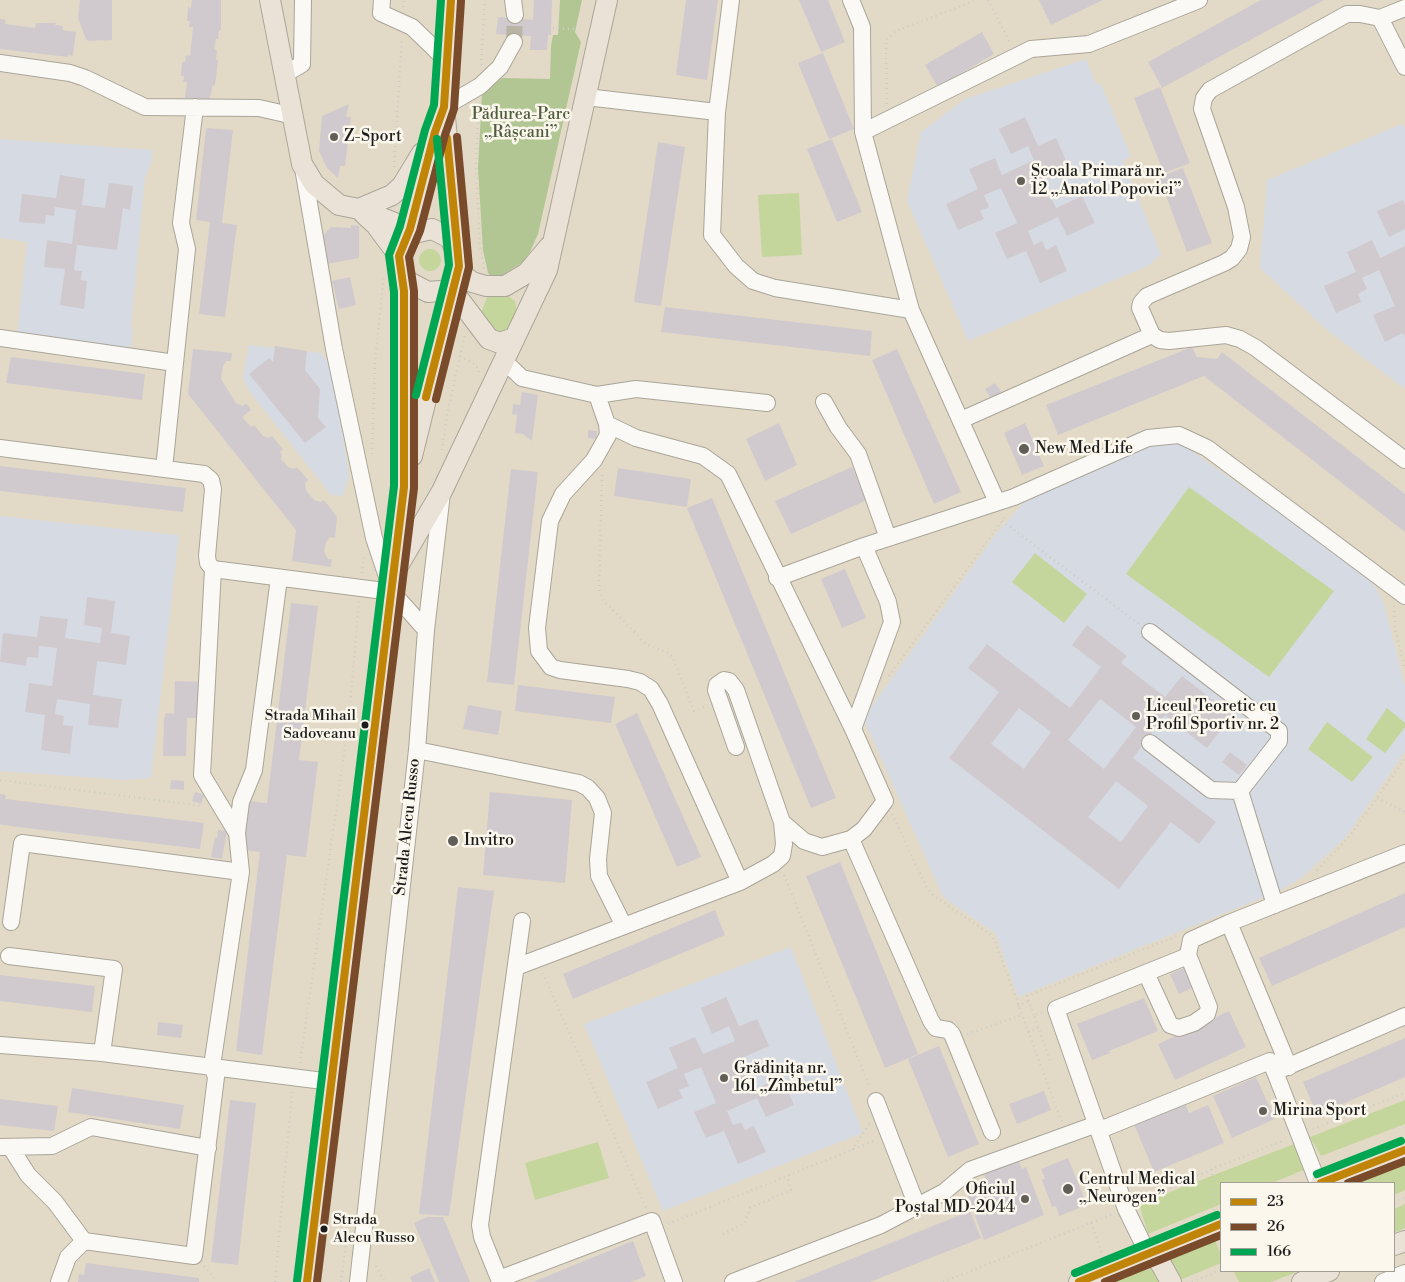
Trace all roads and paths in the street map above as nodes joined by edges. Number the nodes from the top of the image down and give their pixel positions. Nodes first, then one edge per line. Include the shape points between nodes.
1 (270, 0) edge
2 (303, 0) edge
3 (382, 0) edge
4 (404, 0) edge
5 (451, 0) edge
6 (485, 0) edge
7 (607, 0) edge
8 (731, 0) edge
9 (851, 0) edge
10 (977, 0) edge
11 (988, 0) edge
12 (1199, 0) edge
13 (1405, 8) edge
14 (1380, 18) junction
15 (402, 22) junction
16 (553, 28) dead end
17 (576, 29) dead end
18 (514, 42) tunnel mouth
19 (1017, 56) junction
20 (447, 61) junction
21 (0, 63) edge
22 (1405, 67) edge
23 (285, 74) junction
24 (480, 86) junction
25 (586, 97) junction
26 (444, 107) junction
27 (195, 108) junction
28 (717, 112) junction
29 (294, 116) junction
30 (887, 120) junction
31 (435, 132) junction
32 (863, 132) junction
33 (302, 164) junction
34 (392, 195) junction
35 (359, 209) junction
36 (552, 244) junction
37 (408, 246) junction
38 (458, 261) junction
39 (486, 278) dead end
40 (505, 286) junction
41 (452, 290) junction
42 (911, 310) junction
43 (522, 319) junction
44 (1152, 335) junction
45 (0, 338) edge
46 (514, 338) junction
47 (489, 339) junction
48 (460, 356) dead end
49 (504, 361) junction
50 (175, 363) junction
51 (481, 377) dead end
52 (596, 395) junction
53 (824, 402) dead end
54 (767, 403) dead end
55 (961, 420) junction
56 (607, 424) junction
57 (0, 448) edge
58 (600, 451) junction
59 (1405, 460) edge
60 (164, 469) junction
61 (404, 487) junction
62 (442, 491) junction
63 (1014, 497) junction
64 (997, 502) junction
65 (1002, 521) junction
66 (888, 538) junction
67 (864, 546) junction
68 (213, 570) junction
69 (394, 572) junction
70 (279, 578) junction
71 (777, 578) junction
72 (392, 592) junction
73 (1402, 595) edge
74 (426, 630) junction
75 (1150, 632) joint
76 (1405, 668) edge
77 (888, 677) dead end
78 (350, 701) dead end
79 (719, 702) junction
80 (349, 717) dead end
81 (853, 729) junction
82 (347, 733) dead end
83 (1150, 743) dead end
84 (736, 747) dead end
85 (417, 750) junction
86 (1405, 758) edge
87 (0, 780) edge
88 (1240, 791) junction
89 (1377, 798) junction
90 (885, 801) junction
91 (222, 808) junction
92 (1405, 812) edge
93 (782, 822) junction
94 (237, 833) junction
95 (851, 839) junction
96 (1405, 853) edge
97 (778, 860) junction
98 (241, 872) junction
99 (1313, 873) dead end
100 (740, 882) junction
101 (1275, 905) junction
102 (11, 922) dead end
103 (522, 922) dead end
104 (1229, 923) junction
105 (624, 926) junction
106 (1183, 934) dead end
107 (1188, 955) junction
108 (9, 956) dead end
109 (536, 958) junction
110 (516, 967) junction
111 (1146, 973) junction
112 (1029, 1001) junction
113 (1018, 1006) junction
114 (1056, 1008) junction
115 (1022, 1015) junction
116 (1034, 1015) junction
117 (1405, 1016) edge
118 (1038, 1028) junction
119 (1028, 1032) junction
120 (954, 1038) junction
121 (0, 1045) edge
122 (102, 1054) junction
123 (1051, 1063) dead end
124 (212, 1066) junction
125 (1282, 1069) junction
126 (294, 1077) junction
127 (332, 1082) junction
128 (1405, 1093) edge
129 (877, 1106) junction
130 (1099, 1127) junction
131 (992, 1132) dead end
132 (1299, 1134) junction
133 (889, 1135) junction
134 (1067, 1135) junction
135 (5, 1148) edge
136 (208, 1148) junction
137 (852, 1150) junction
138 (1405, 1150) edge
139 (1212, 1170) junction
140 (787, 1176) junction
141 (1320, 1182) edge
142 (1323, 1182) edge
143 (917, 1206) junction
144 (1126, 1209) junction
145 (1090, 1223) junction
146 (653, 1225) junction
147 (1218, 1226) edge
148 (723, 1234) dead end
149 (84, 1241) junction
150 (1150, 1253) junction
151 (194, 1256) junction
152 (1103, 1258) dead end
153 (1220, 1270) edge
154 (1327, 1272) edge
155 (1405, 1273) edge
156 (59, 1282) edge
157 (215, 1282) edge
158 (275, 1282) edge
159 (308, 1282) edge
160 (358, 1282) edge
161 (674, 1282) edge
162 (733, 1282) edge
163 (943, 1282) edge
164 (1078, 1282) edge
165 (1171, 1282) edge
166 (1192, 1282) edge
167 (1302, 1282) edge
168 (1381, 1282) edge

1 - 23 main road
2 - 23 street via 302,64
3 - 15 street via 382,14
4 - 15 path
5 - 20 main road
6 - 24 path
7 - 25 main road
8 - 28 street
9 - 32 street via 862,27
10 - 30 path via 896,31 886,40
11 - 19 path
12 - 19 street via 1089,44 1040,47
13 - 14 street
14 - 22 street
14 - 44 street via 1348,14 1220,84 1204,98 1202,109 1236,207 1242,237 1232,258 1144,299 1140,308
15 - 20 street via 412,27
15 - 34 path
16 - 17 path
18 - 24 street via 500,67
19 - 30 street
20 - 26 main road
21 - 27 street via 77,75 145,107
23 - 29 main road
24 - 26 street
24 - 39 path via 476,164 480,245
25 - 28 street
25 - 36 main road
26 - 31 main road
26 - 38 main road
27 - 29 street via 259,108
27 - 50 street via 181,223 187,249
28 - 42 street via 712,235 736,266 753,280 774,288
29 - 33 main road
30 - 32 street
31 - 34 main road via 402,186
31 - 37 main road
32 - 42 street
33 - 35 main road via 314,184 329,199 339,205
33 - 72 street via 364,495
34 - 35 main road
35 - 37 main road
35 - 37 main road via 376,225
36 - 40 main road via 531,270
36 - 43 main road via 547,270
37 - 38 main road via 432,229 450,238
37 - 41 main road via 409,282 428,292
37 - 61 main road
38 - 40 main road via 464,276 472,282
38 - 41 main road
40 - 43 main road via 523,300
41 - 47 main road
41 - 61 main road
42 - 55 street
43 - 46 main road
44 - 55 street
44 - 59 street via 1169,341 1212,335 1240,339
45 - 50 street
46 - 47 main road via 500,343
46 - 49 main road
47 - 49 main road
48 - 51 path via 476,365
49 - 52 street via 522,378
49 - 62 main road
50 - 60 street
52 - 54 street via 636,389
52 - 56 street
53 - 66 street via 858,454
55 - 64 street
56 - 58 street via 608,434
56 - 71 street via 636,438 703,456 728,474
57 - 60 street
58 - 79 path via 599,588 603,600 647,645 669,653 694,711
58 - 100 street via 563,494 550,521 537,628 539,651 551,666 560,670 628,679 651,689
60 - 68 street via 204,474 211,480 207,556
61 - 69 main road
62 - 69 main road
62 - 74 street, Strada Alecu Russo
63 - 64 street
63 - 65 path
63 - 73 street via 1148,438 1179,435 1207,448
64 - 66 street
65 - 75 path
65 - 77 path
66 - 67 street
67 - 71 street
67 - 81 street via 888,602 892,622
68 - 70 street
68 - 91 street via 202,775
69 - 72 main road
70 - 72 street
70 - 94 street via 254,770 241,802
71 - 81 street
72 - 74 street
72 - 127 main road
73 - 76 path via 1393,614
74 - 85 street, Strada Alecu Russo
75 - 88 street via 1279,730 1279,741
78 - 80 path
79 - 84 street
79 - 93 street via 717,685 724,680 729,681 736,690
81 - 90 street
82 - 126 path via 298,1070
83 - 88 street via 1211,790
85 - 105 street via 579,783 588,788 598,798 603,813 599,876
85 - 160 street, Strada Alecu Russo
86 - 89 path
87 - 91 path
88 - 101 street
89 - 92 path
89 - 99 path via 1350,836
90 - 95 street via 864,829
90 - 113 path via 927,888 995,941
91 - 94 street
93 - 95 street via 804,841 822,847
93 - 97 street via 784,844
94 - 98 street
95 - 120 street via 931,1021
96 - 101 street
97 - 100 street
97 - 129 path
98 - 102 street via 22,843
98 - 124 street
100 - 105 street
101 - 104 street
103 - 110 street
104 - 107 street via 1191,940
104 - 125 street
105 - 109 street
106 - 112 path via 1027,996
107 - 111 street
107 - 111 street via 1209,1007 1202,1018 1186,1026 1174,1028 1169,1024
108 - 122 street via 114,969
109 - 110 street
109 - 146 path
110 - 146 street via 480,1225 499,1278
111 - 114 street
112 - 113 path
112 - 116 path
113 - 115 path
114 - 116 path
114 - 130 street
115 - 119 path
115 - 120 path
116 - 118 path
117 - 125 street
118 - 119 path
118 - 123 path
119 - 134 path
120 - 131 street
121 - 122 street
122 - 124 street
124 - 126 street
124 - 136 street via 216,1077
125 - 130 street via 1270,1061
125 - 132 street
126 - 127 street
126 - 158 path
127 - 159 main road
128 - 132 path
129 - 133 street
129 - 137 path
130 - 134 street
130 - 144 street
132 - 139 path
132 - 141 street
133 - 137 path
133 - 143 street
134 - 143 street via 970,1170 944,1192
135 - 136 street via 52,1146 91,1127
135 - 149 street via 55,1202
136 - 151 street
137 - 140 path
138 - 142 main road
139 - 144 path
139 - 147 path
140 - 146 path
140 - 148 path via 791,1190 750,1208 744,1224
143 - 162 street via 881,1225
144 - 145 path
144 - 150 street
145 - 152 path
145 - 163 path
146 - 161 street
147 - 150 main road
149 - 151 street
149 - 156 street via 68,1257
150 - 164 main road
150 - 165 main road
151 - 157 path
153 - 166 path
154 - 167 main road
155 - 168 street

